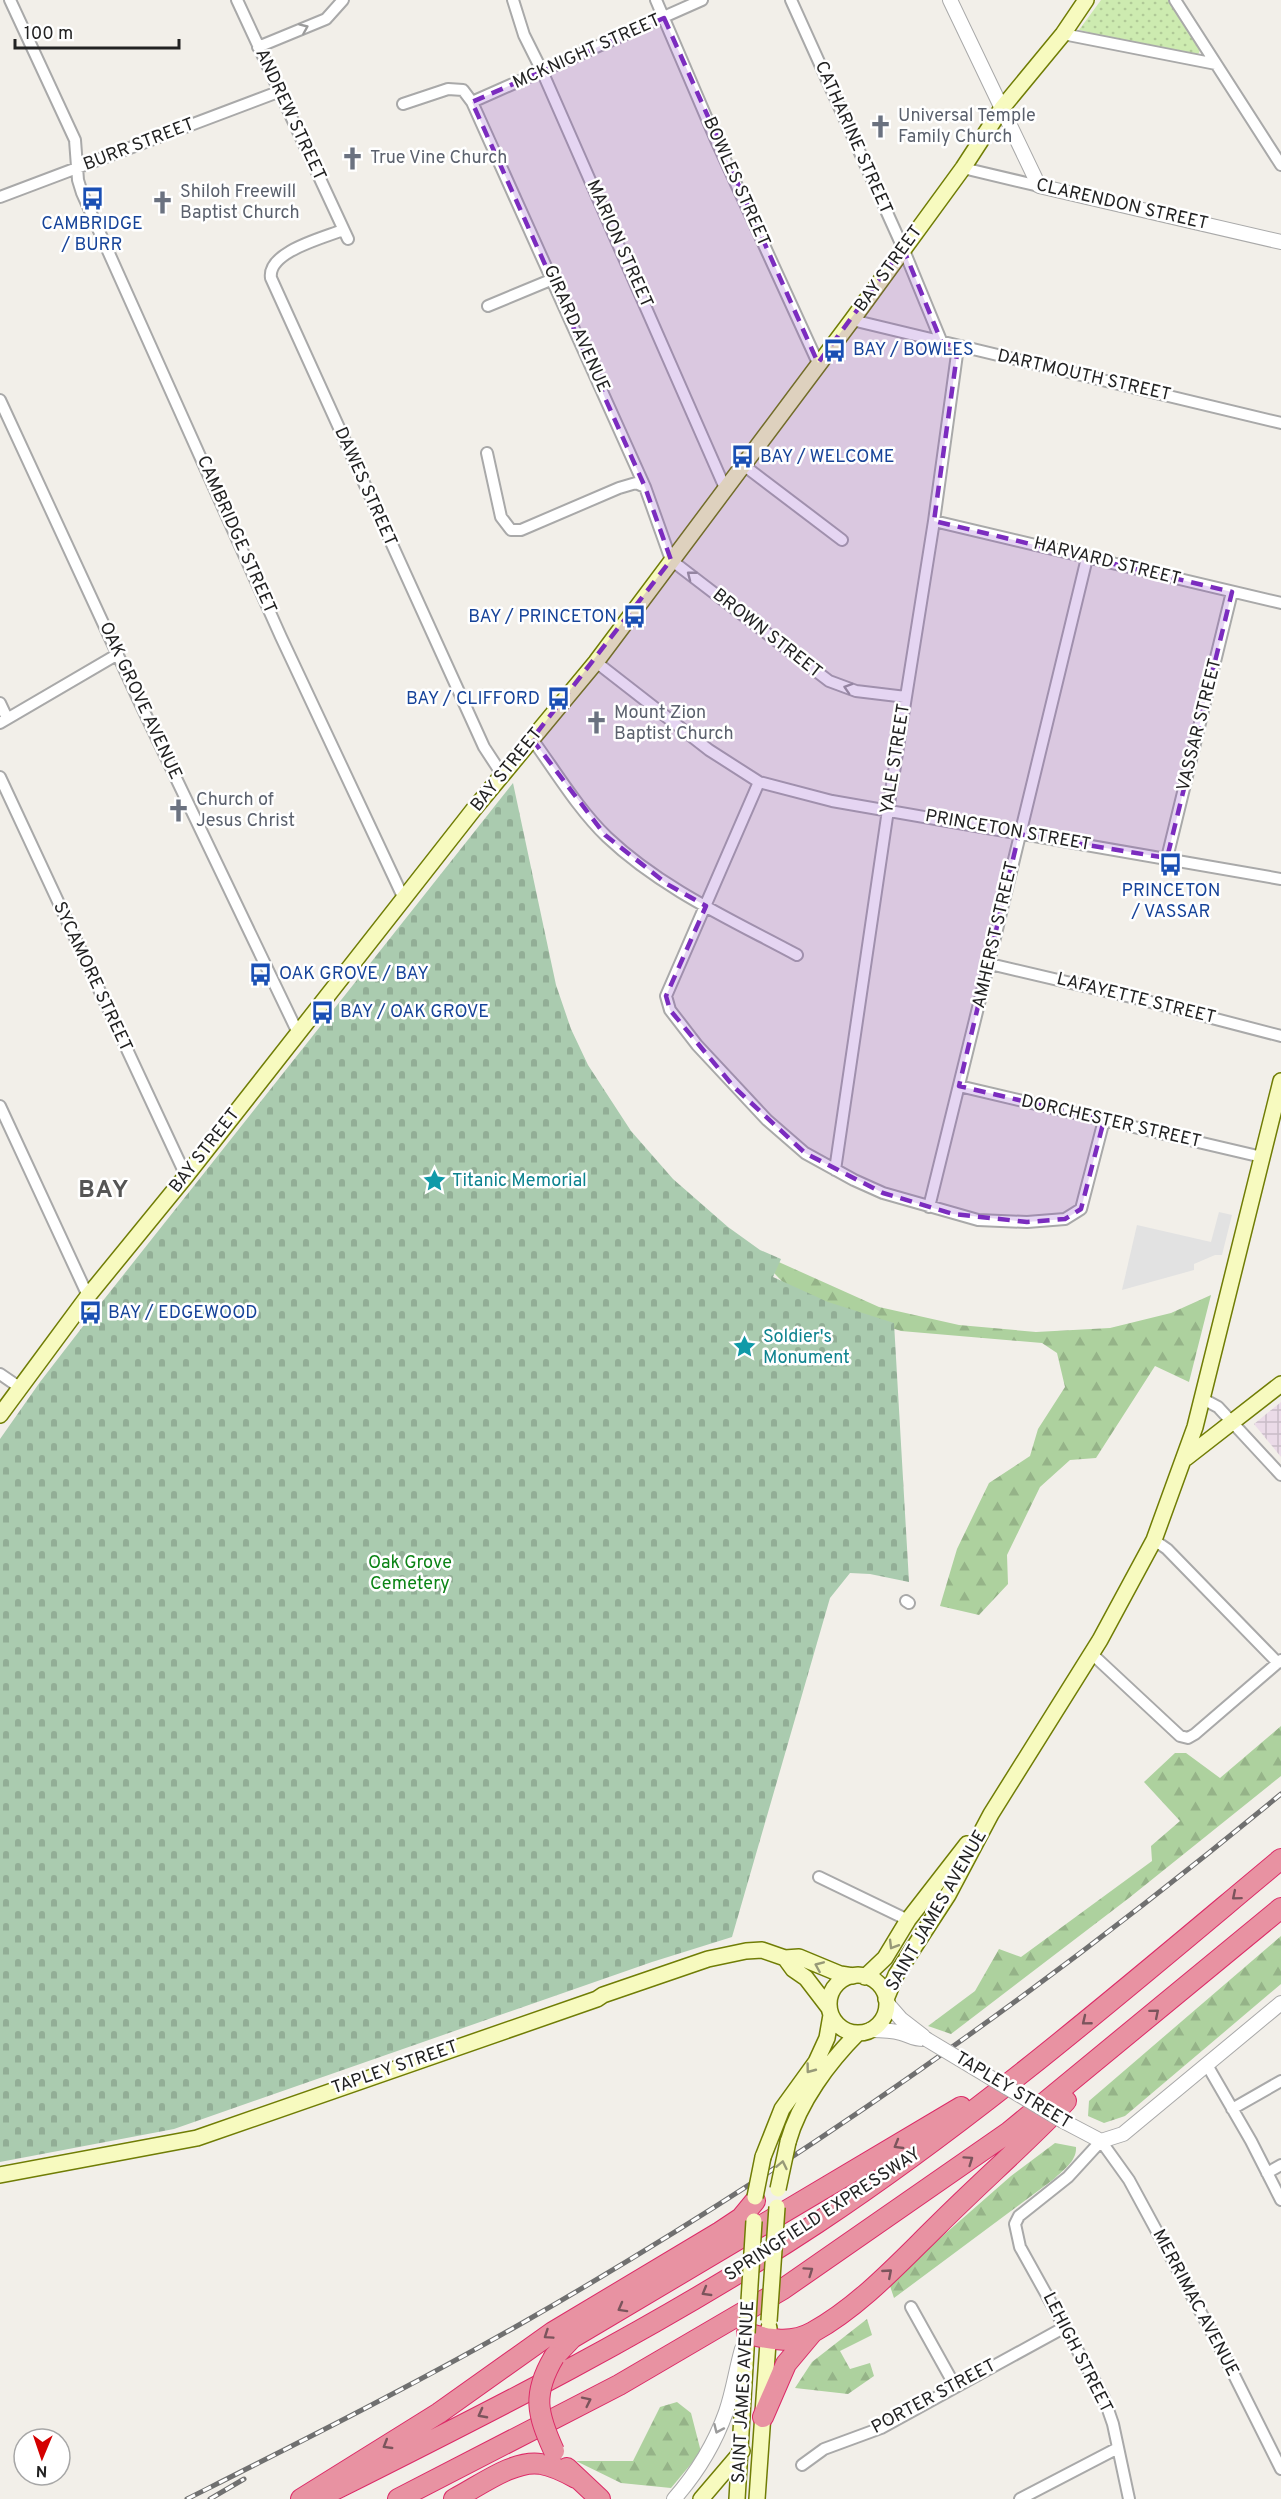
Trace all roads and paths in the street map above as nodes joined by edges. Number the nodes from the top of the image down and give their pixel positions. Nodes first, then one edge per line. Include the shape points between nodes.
1 (10, 0) edge
2 (237, 0) edge
3 (343, 0) edge
4 (513, 0) edge
5 (656, 0) edge
6 (702, 0) edge
7 (791, 0) edge
8 (950, 0) edge
9 (1086, 0) edge
10 (1175, 0) edge
11 (664, 18) junction
12 (1063, 34) junction
13 (258, 47) junction
14 (1216, 64) junction
15 (542, 71) junction
16 (278, 92) junction
17 (472, 102) junction
18 (403, 104) dead end
19 (1002, 108) junction
20 (1281, 165) edge
21 (78, 168) junction
22 (963, 168) junction
23 (1039, 186) junction
24 (0, 198) edge
25 (345, 235) joint
26 (1281, 242) edge
27 (903, 248) junction
28 (553, 279) junction
29 (488, 306) dead end
30 (852, 321) junction
31 (942, 343) junction
32 (958, 347) junction
33 (818, 363) junction
34 (0, 400) edge
35 (1281, 423) edge
36 (488, 453) dead end
37 (742, 464) junction
38 (645, 487) junction
39 (725, 488) junction
40 (934, 521) junction
41 (842, 540) dead end
42 (1087, 558) junction
43 (671, 560) junction
44 (1232, 592) junction
45 (1281, 603) edge
46 (118, 654) junction
47 (596, 662) junction
48 (906, 697) junction
49 (0, 703) edge
50 (3, 720) edge
51 (532, 739) junction
52 (503, 776) junction
53 (0, 777) edge
54 (759, 782) junction
55 (888, 810) junction
56 (1019, 834) junction
57 (1167, 858) junction
58 (1281, 879) edge
59 (404, 899) junction
60 (706, 906) junction
61 (797, 955) dead end
62 (990, 964) junction
63 (298, 1033) junction
64 (1281, 1036) edge
65 (1281, 1081) edge
66 (959, 1086) junction
67 (0, 1106) edge
68 (1104, 1120) junction
69 (1263, 1157) junction
70 (835, 1170) junction
71 (186, 1176) junction
72 (929, 1207) junction
73 (88, 1296) junction
74 (0, 1374) edge
75 (1281, 1384) edge
76 (19, 1387) junction
77 (1203, 1399) junction
78 (0, 1415) edge
79 (1232, 1423) junction
80 (1186, 1458) junction
81 (1281, 1475) edge
82 (1154, 1540) junction
83 (1092, 1654) junction
84 (1280, 1661) edge
85 (991, 1814) junction
86 (1281, 1859) edge
87 (819, 1877) dead end
88 (1281, 1908) edge
89 (908, 1920) junction
90 (786, 1958) junction
91 (859, 1976) junction
92 (886, 2001) junction
93 (1281, 2003) edge
94 (830, 2012) junction
95 (864, 2032) junction
96 (1124, 2038) junction
97 (926, 2039) junction
98 (1054, 2047) junction
99 (1207, 2065) junction
100 (1281, 2081) edge
101 (1232, 2109) junction
102 (1101, 2141) junction
103 (1281, 2165) edge
104 (1267, 2173) junction
105 (0, 2175) edge
106 (1281, 2200) edge
107 (755, 2206) junction
108 (911, 2307) dead end
109 (1065, 2326) junction
110 (769, 2330) junction
111 (747, 2333) junction
112 (812, 2333) junction
113 (955, 2386) junction
114 (763, 2417) junction
115 (1116, 2449) junction
116 (740, 2454) junction
117 (802, 2464) dead end
118 (1281, 2469) edge
119 (576, 2478) junction
120 (301, 2499) edge
121 (316, 2499) edge
122 (398, 2499) edge
123 (454, 2499) edge
124 (600, 2499) edge
125 (674, 2499) edge
126 (701, 2499) edge
127 (738, 2499) edge
128 (757, 2499) edge
129 (1020, 2499) edge
130 (1129, 2499) edge

1 - 21 street, CAMBRIDGE STREET via 75,140
2 - 13 street, ANDREW STREET
13 -> 3 street via 326,19
4 - 15 street, MARION STREET via 524,35
5 - 11 street, BOWLES STREET
6 - 11 street, MCKNIGHT STREET
7 - 27 street, CATHARINE STREET
8 - 19 street
9 - 12 main road, BAY STREET
10 - 14 street
11 - 15 street, MCKNIGHT STREET
11 - 33 street, BOWLES STREET
12 - 14 street
12 - 19 main road, BAY STREET
13 - 16 street, ANDREW STREET
14 - 20 street
15 - 17 street, MCKNIGHT STREET
15 - 39 street, MARION STREET
16 - 21 street, BURR STREET
16 - 25 street, ANDREW STREET
17 - 18 street via 463,90 448,89
17 - 28 street, GIRARD AVENUE
19 - 22 main road, BAY STREET
19 - 23 street
21 - 24 street, BURR STREET
21 - 59 street, CAMBRIDGE STREET via 87,204 276,626
22 - 23 street, CLARENDON STREET
22 - 27 main road, BAY STREET
23 - 26 street, CLARENDON STREET
25 - 52 street, DAWES STREET via 284,254 272,266 271,278 479,738
27 - 30 main road, BAY STREET
27 - 31 street, CATHARINE STREET
28 - 29 street
28 - 38 street, GIRARD AVENUE
30 - 31 street, DARTMOUTH STREET
30 - 33 main road, BAY STREET
31 - 32 street, DARTMOUTH STREET
32 - 35 street, DARTMOUTH STREET
32 - 40 street, YALE STREET
33 - 37 main road, BAY STREET
34 - 46 street, OAK GROVE AVENUE
36 - 38 street via 501,517 511,530 521,530 619,488 636,483
37 - 39 main road, BAY STREET
37 - 41 street
38 - 43 street, GIRARD AVENUE
39 - 43 main road, BAY STREET
40 - 42 street, HARVARD STREET
40 - 48 street, YALE STREET
42 - 44 street, HARVARD STREET
42 - 56 street, AMHERST STREET
43 - 47 main road, BAY STREET
48 -> 43 street, BROWN STREET via 856,691 829,681
44 - 45 street, HARVARD STREET
44 - 57 street, VASSAR STREET
46 - 50 street
46 - 63 street, OAK GROVE AVENUE
47 - 51 main road, BAY STREET
47 - 54 street, PRINCETON STREET via 709,750
48 - 55 street, YALE STREET
49 - 50 street
51 - 52 main road, BAY STREET
51 - 60 street via 605,835 633,860
52 - 59 main road, BAY STREET
53 - 71 street, SYCAMORE STREET
54 - 55 street, PRINCETON STREET via 832,801
54 - 60 street
55 - 56 street, PRINCETON STREET
55 - 70 street, YALE STREET
56 - 57 street, PRINCETON STREET
56 - 62 street, AMHERST STREET
57 - 58 street, PRINCETON STREET
59 - 63 main road, BAY STREET
60 - 61 street
60 - 70 street via 666,996 670,1010 767,1120 805,1153
62 - 64 street, LAFAYETTE STREET
62 - 66 street, AMHERST STREET
63 - 71 main road, BAY STREET
65 - 69 main road
66 - 68 street, DORCHESTER STREET
66 - 72 street, AMHERST STREET
67 - 73 street
68 - 69 street, DORCHESTER STREET
68 - 72 street via 1081,1209 1065,1219 978,1220
69 - 77 main road
70 - 72 street via 883,1193
71 - 73 main road, BAY STREET
73 - 76 main road, BAY STREET
74 - 76 street
75 - 79 main road
76 - 78 main road, BAY STREET
77 - 79 street via 1218,1407
77 - 80 main road
79 - 80 main road
79 - 81 street
80 - 82 main road
82 - 83 main road
82 - 84 street
83 - 84 street via 1180,1736 1188,1738
83 - 85 main road
85 - 89 main road, SAINT JAMES AVENUE
85 - 92 main road, SAINT JAMES AVENUE via 948,1895 896,1975
86 -> 98 highway, SPRINGFIELD EXPRESSWAY
87 - 89 street
96 -> 88 highway, SPRINGFIELD EXPRESSWAY
89 -> 91 main road, SAINT JAMES AVENUE via 885,1958
91 -> 90 main road, TAPLEY STREET via 840,1974 799,1957
90 - 94 main road
90 - 105 main road, TAPLEY STREET via 762,1950 732,1953 197,2138
91 - 92 main road via 879,1985
91 - 94 main road via 835,1987
92 - 95 main road via 881,2022
92 - 97 street, TAPLEY STREET
93 - 99 street
94 - 95 main road via 842,2028
94 -> 107 main road, SAINT JAMES AVENUE, bridge via 827,2038 816,2062 783,2109 765,2146
95 - 97 street, TAPLEY STREET via 890,2030 916,2040
110 -> 95 main road, SAINT JAMES AVENUE, bridge via 778,2189 790,2132 840,2051
112 -> 96 highway via 899,2264 1044,2124
122 -> 96 highway, SPRINGFIELD EXPRESSWAY via 620,2385 783,2289 1009,2132
97 - 102 street, TAPLEY STREET, bridge
98 -> 119 highway, bridge via 945,2117 572,2338 554,2357 543,2377 538,2403 539,2418 554,2451
98 -> 121 highway, SPRINGFIELD EXPRESSWAY via 922,2150 817,2223 708,2291 508,2401
99 - 101 street
99 - 102 street via 1123,2134
100 - 101 street
101 - 104 street
102 - 109 street, LEHIGH STREET via 1015,2224 1020,2247
102 - 118 street, MERRIMAC AVENUE via 1134,2189
103 - 104 street
104 - 106 street
107 - 111 main road, SAINT JAMES AVENUE, bridge
107 -> 120 highway via 720,2232 553,2332 438,2413
108 - 113 street
109 - 113 street, PORTER STREET
109 - 115 street, LEHIGH STREET via 1104,2398
110 - 111 highway
110 - 112 highway via 784,2341
110 - 114 main road, SAINT JAMES AVENUE
111 - 116 main road, SAINT JAMES AVENUE
111 -> 125 street via 718,2430 688,2483
112 - 114 highway via 786,2364
113 - 117 street, PORTER STREET via 881,2428 824,2450
114 - 116 main road
114 - 128 main road, SAINT JAMES AVENUE
115 - 129 street
115 - 130 street, LEHIGH STREET
116 - 126 main road
116 - 127 main road, SAINT JAMES AVENUE
119 - 123 highway via 557,2468 526,2463
119 - 124 highway

